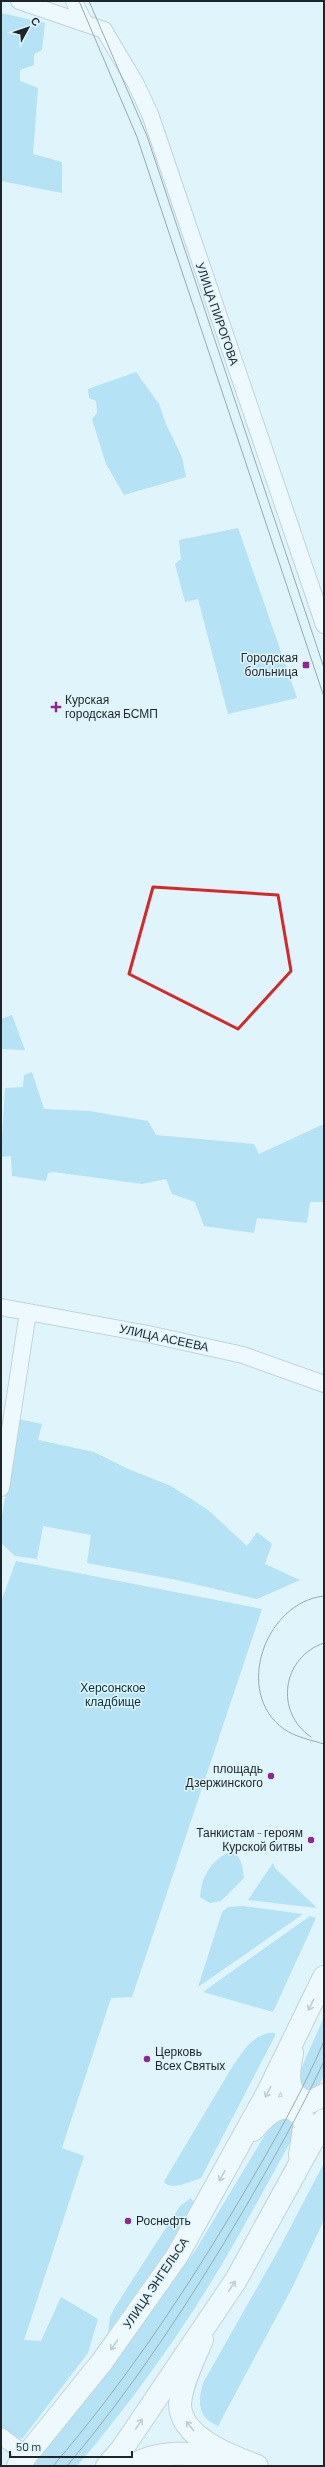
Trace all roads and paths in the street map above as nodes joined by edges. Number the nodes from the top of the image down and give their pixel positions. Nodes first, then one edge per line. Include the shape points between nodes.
1 (20, 1) edge
2 (74, 1) edge
3 (84, 22) junction
4 (324, 625) edge
5 (1, 1307) edge
6 (28, 1312) junction
7 (324, 1384) edge
8 (1, 1488) edge
9 (324, 1977) edge
10 (298, 2033) junction
11 (324, 2095) edge
12 (324, 2120) edge
13 (241, 2142) junction
14 (297, 2172) junction
15 (210, 2319) junction
16 (1, 2436) edge
17 (233, 2457) junction
18 (22, 2461) edge
19 (108, 2466) edge
20 (132, 2466) edge
21 (258, 2466) edge

1 - 3 street, УЛИЦА ПИРОГОВА
2 - 3 street
3 - 4 street, УЛИЦА ПИРОГОВА via 104,30 136,84 150,114
5 - 6 street, УЛИЦА АСЕЕВА
6 - 7 street, УЛИЦА АСЕЕВА via 148,1334 242,1355
6 - 8 street
9 -> 10 main road, УЛИЦА ЭНГЕЛЬСА
10 - 11 main road via 289,2066 290,2091 295,2097 310,2102
10 -> 13 main road, УЛИЦА ЭНГЕЛЬСА
12 - 14 main road
13 - 14 main road via 268,2115 277,2109 289,2108 298,2113 304,2122
13 -> 18 main road, УЛИЦА ЭНГЕЛЬСА via 177,2256 102,2362
15 -> 14 main road via 236,2280
17 -> 15 main road via 209,2445 192,2430 184,2418 180,2404 189,2370
19 -> 15 main road
16 - 18 street
17 - 20 main road via 177,2454 157,2456
17 - 21 main road

